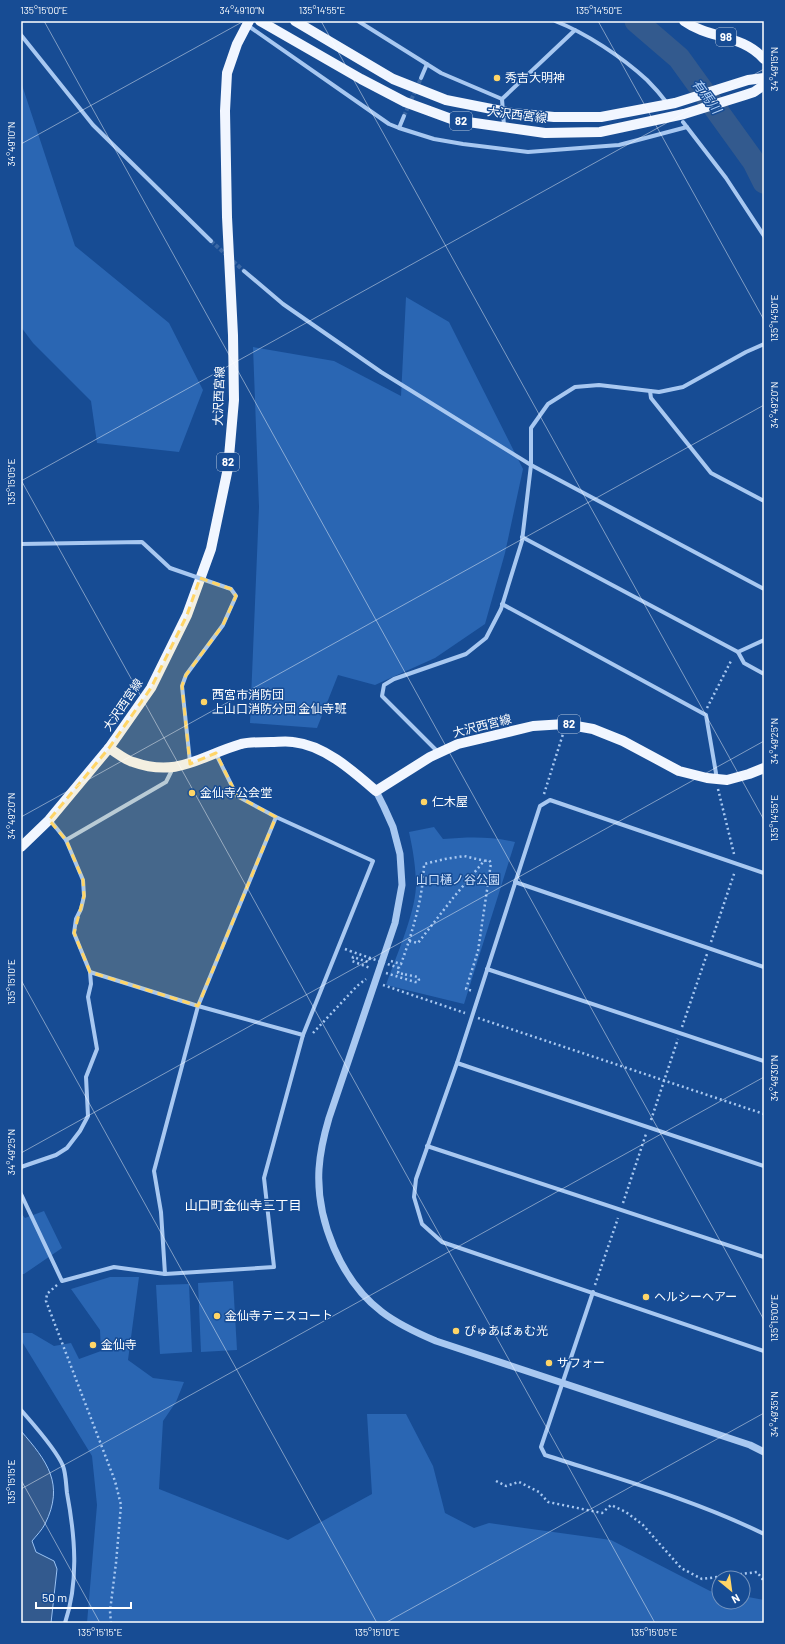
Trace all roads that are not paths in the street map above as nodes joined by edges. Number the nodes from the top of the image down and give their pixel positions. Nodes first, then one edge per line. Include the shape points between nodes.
1 (260, 21) edge
2 (295, 21) edge
3 (358, 21) edge
4 (555, 21) edge
5 (684, 21) edge
6 (248, 23) edge
7 (575, 30) junction
8 (21, 35) edge
9 (764, 59) edge
10 (427, 64) junction
11 (420, 78) tunnel mouth
12 (764, 78) edge
13 (764, 85) edge
14 (502, 99) junction
15 (672, 104) junction
16 (503, 112) junction
17 (404, 116) tunnel mouth
18 (684, 118) junction
19 (687, 127) junction
20 (398, 128) junction
21 (504, 128) junction
22 (764, 236) edge
23 (211, 241) tunnel mouth
24 (244, 271) tunnel mouth
25 (764, 344) edge
26 (650, 391) junction
27 (531, 465) junction
28 (764, 501) edge
29 (522, 537) junction
30 (21, 544) edge
31 (764, 589) edge
32 (502, 604) junction
33 (764, 640) edge
34 (737, 652) junction
35 (764, 674) edge
36 (109, 748) junction
37 (216, 753) junction
38 (438, 753) junction
39 (190, 764) junction
40 (173, 768) junction
41 (764, 768) edge
42 (717, 779) junction
43 (376, 791) junction
44 (276, 816) junction
45 (50, 820) junction
46 (66, 840) junction
47 (21, 847) edge
48 (764, 873) edge
49 (515, 882) junction
50 (764, 967) edge
51 (487, 969) junction
52 (90, 972) junction
53 (198, 1006) junction
54 (303, 1035) junction
55 (764, 1060) edge
56 (457, 1063) junction
57 (427, 1146) junction
58 (764, 1166) edge
59 (21, 1167) edge
60 (21, 1194) edge
61 (764, 1258) edge
62 (165, 1274) junction
63 (593, 1292) junction
64 (764, 1351) edge
65 (562, 1382) junction
66 (21, 1410) edge
67 (764, 1452) edge
68 (764, 1534) edge
69 (65, 1623) edge

1 - 21 main road, 大沢西宮線 / 82 via 405,102 454,120
2 - 16 main road, 大沢西宮線 / 82 via 393,79 446,100
3 - 10 street
4 - 7 street
5 - 9 main road, 98 via 752,47
6 - 20 street
6 - 36 main road, 大沢西宮線 / 82 via 237,44 227,73 225,111 234,400 228,468 211,549 187,616 151,688
7 - 14 street
7 - 15 street via 616,55
8 - 23 street via 93,125
10 - 11 street
10 - 14 street via 441,73
12 - 15 main road, 大沢西宮線 / 82 via 748,80
13 - 18 main road, 大沢西宮線 / 82 via 754,92
14 - 16 street
15 - 16 main road, 大沢西宮線 / 82 via 601,117 554,117
16 - 21 street
17 - 20 street
18 - 19 street
18 - 21 main road, 大沢西宮線 / 82 via 600,132 545,133
19 - 20 street via 619,145 528,152 434,139
19 - 22 street via 726,178
24 - 27 street via 283,304 381,372
25 - 26 street via 683,387 659,392
26 - 27 street via 599,385 575,387 548,404 531,428
26 - 28 street via 651,398 711,473
27 - 29 street
27 - 31 street
29 - 32 street
29 - 34 street
30 - 39 street, bridge via 142,542 170,568 231,589 236,596 223,625 186,675 182,686
32 - 38 street via 486,638 466,654 394,679 384,685 382,696
32 - 42 street via 706,715
33 - 34 street
34 - 35 street via 744,663
36 - 40 main road, 大沢西宮線 via 132,762 158,769
36 - 45 main road, 大沢西宮線 / 82
37 - 39 main road, 大沢西宮線
37 - 43 main road, 大沢西宮線 via 242,744 294,742 321,751 351,769
37 - 44 street via 237,796
38 - 42 main road, 大沢西宮線 / 82 via 458,744 525,728 565,724 599,731 679,771
38 - 43 main road, 大沢西宮線 / 82
39 - 40 main road, 大沢西宮線
40 - 46 street via 166,782
41 - 42 main road, 大沢西宮線 / 82 via 727,780
43 - 65 street via 400,854 402,885 395,923 321,1146 319,1171 322,1213 333,1247 348,1274 381,1312 407,1329 436,1341
44 - 53 street
44 - 54 street via 373,861
45 - 46 street
45 - 47 main road, 大沢西宮線 / 82
46 - 52 street via 83,880 84,896 74,933
48 - 49 street via 550,800 540,806
49 - 50 street
49 - 51 street
51 - 55 street
51 - 56 street
52 - 53 street
52 - 59 street via 88,997 97,1049 86,1077 88,1116 67,1148 56,1155
53 - 54 street
53 - 62 street via 154,1171 161,1212
54 - 62 street via 264,1178 274,1267
56 - 57 street
56 - 58 street
57 - 61 street
57 - 63 street via 416,1179 414,1197 422,1224 442,1242
60 - 62 street via 62,1281 114,1267
63 - 64 street
63 - 65 street
65 - 67 street via 750,1445
65 - 68 street via 541,1447 545,1455 697,1505
66 - 69 street via 63,1466 73,1527 74,1582 70,1610

